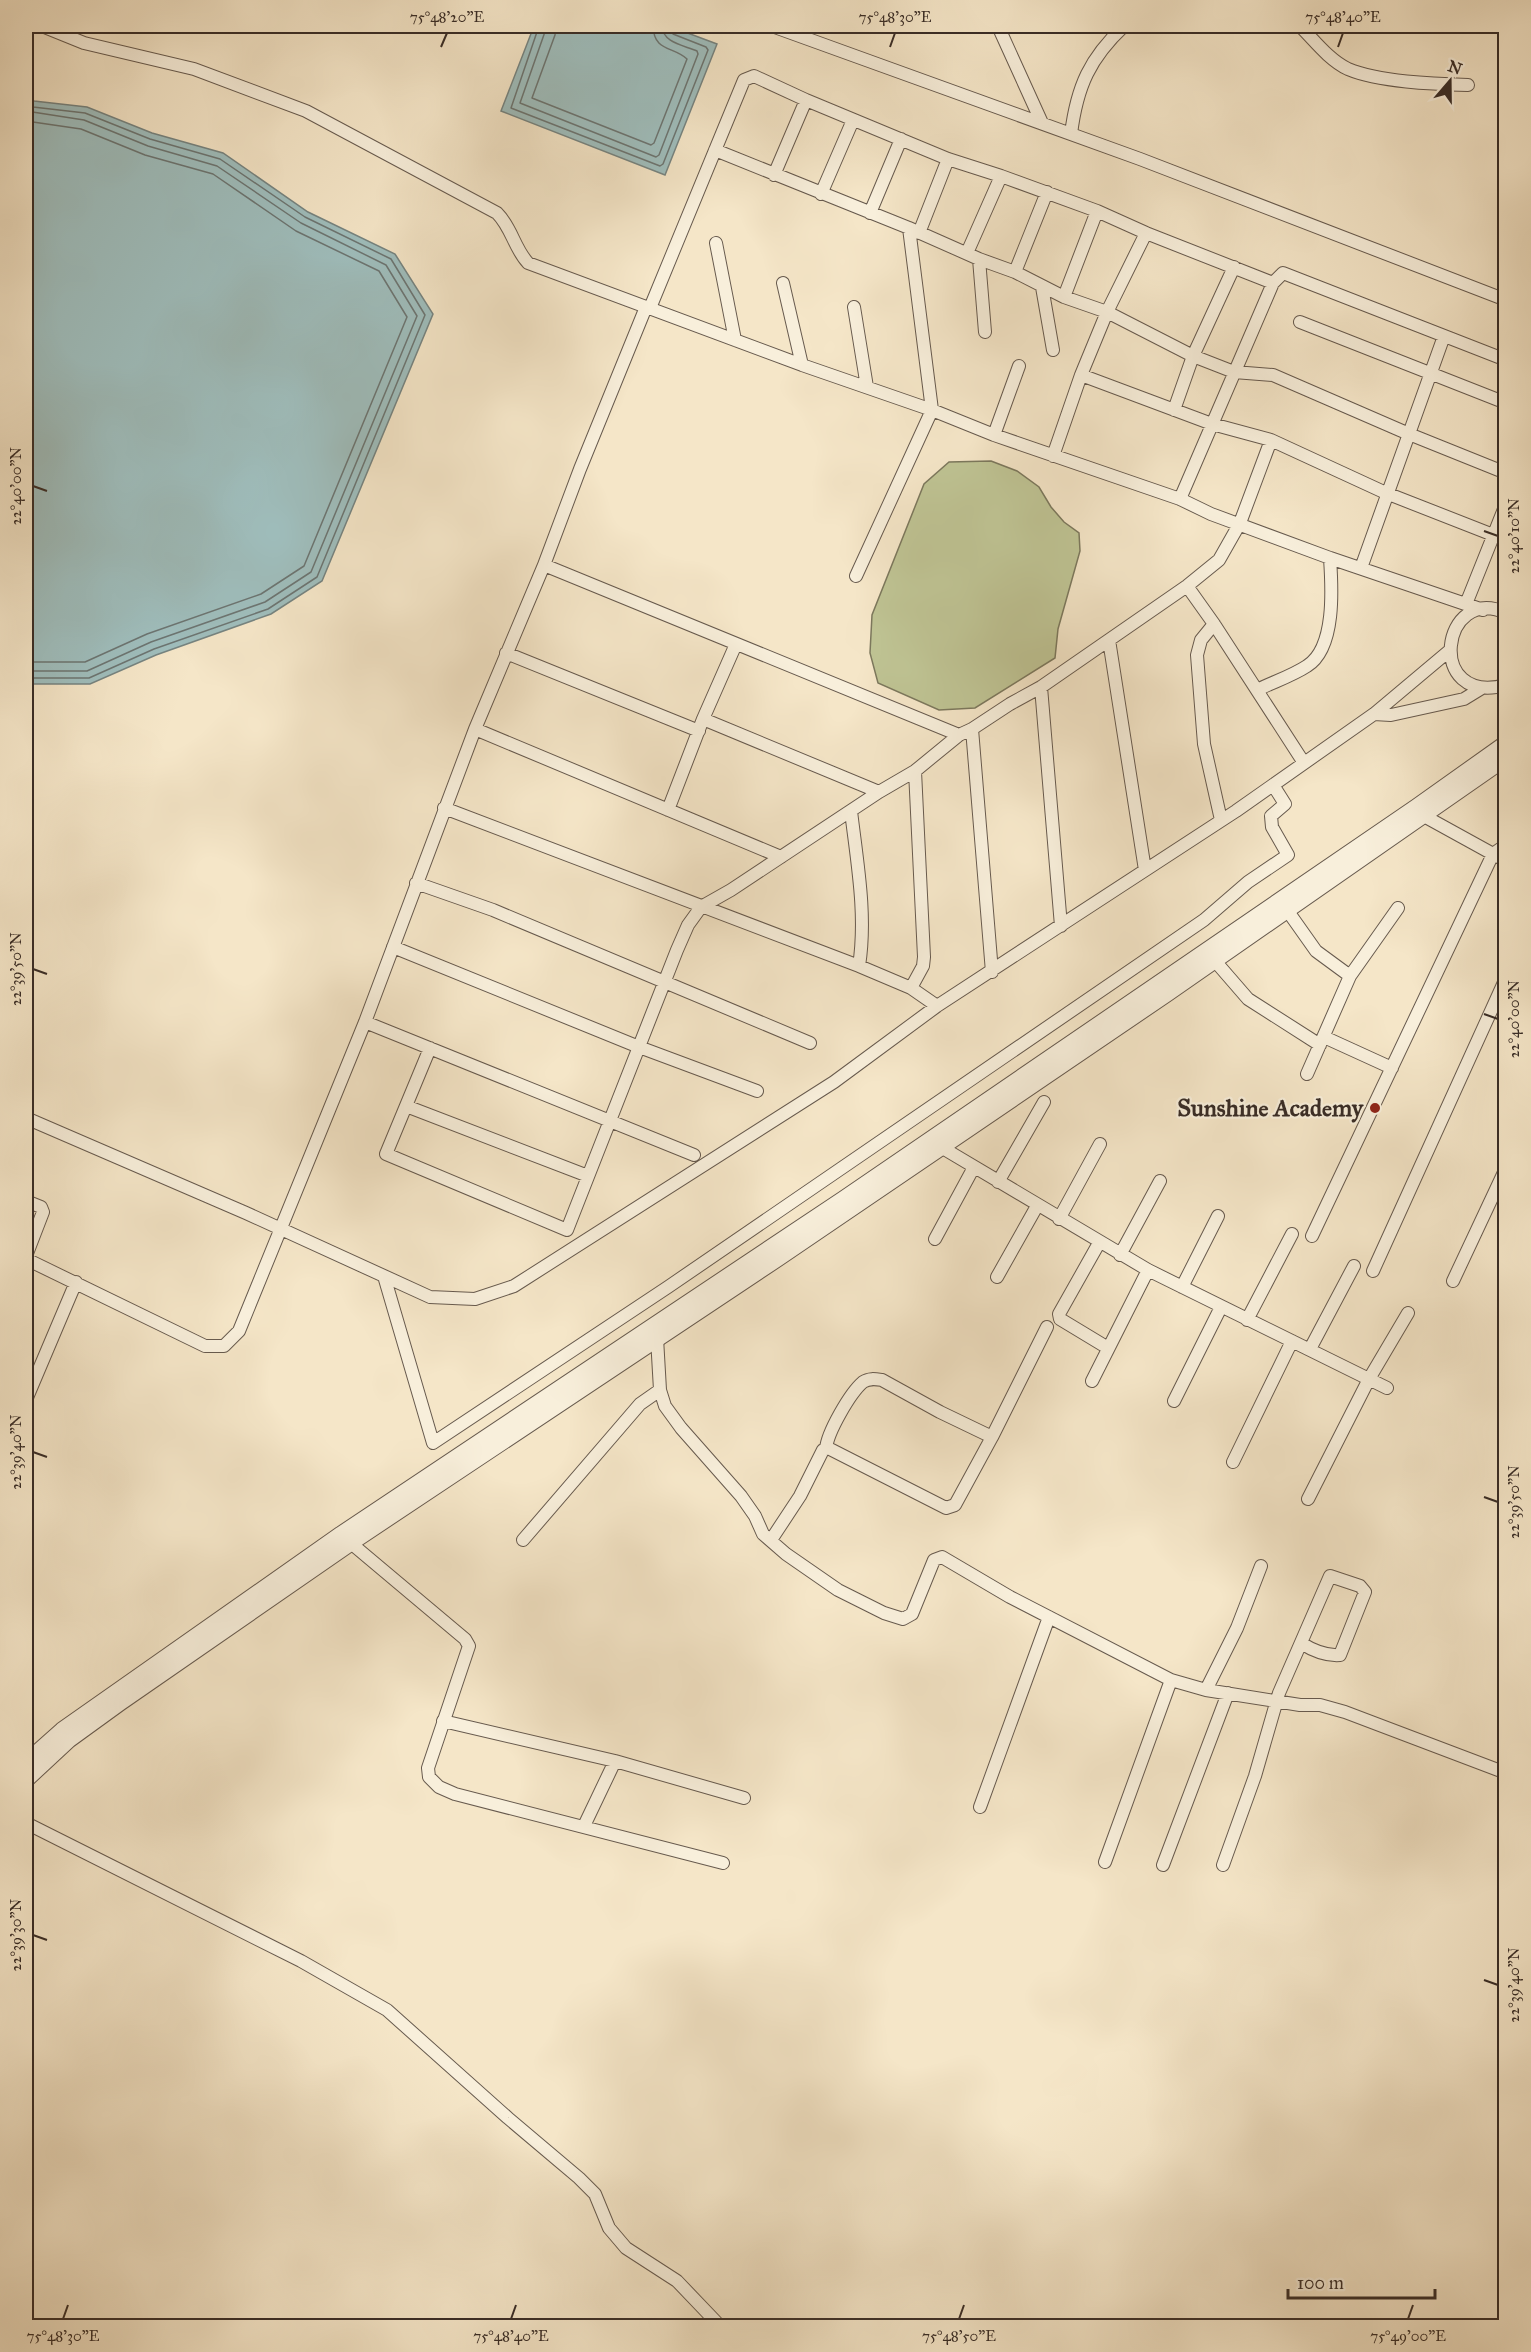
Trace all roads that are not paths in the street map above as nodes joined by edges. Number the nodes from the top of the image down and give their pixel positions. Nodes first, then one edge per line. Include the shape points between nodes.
1 (42, 26) edge
2 (772, 26) edge
3 (998, 26) edge
4 (1124, 26) edge
5 (1300, 26) edge
6 (1468, 85) dead end
7 (806, 100) junction
8 (853, 120) junction
9 (1042, 123) junction
10 (1071, 134) junction
11 (901, 139) junction
12 (715, 150) junction
13 (948, 159) junction
14 (774, 175) junction
15 (1001, 176) junction
16 (1047, 192) junction
17 (821, 194) junction
18 (1097, 211) junction
19 (870, 213) junction
20 (914, 230) junction
21 (1146, 233) junction
22 (716, 243) dead end
23 (967, 253) junction
24 (979, 259) junction
25 (1234, 267) junction
26 (1015, 272) junction
27 (1273, 283) junction
28 (783, 284) dead end
29 (1042, 287) junction
30 (1064, 297) junction
31 (1506, 300) edge
32 (854, 307) dead end
33 (648, 308) junction
34 (1107, 312) junction
35 (1300, 322) dead end
36 (985, 332) dead end
37 (1444, 336) junction
38 (735, 340) junction
39 (1053, 350) dead end
40 (1193, 356) junction
41 (1506, 360) edge
42 (802, 365) junction
43 (1019, 366) dead end
44 (1234, 372) junction
45 (1432, 373) junction
46 (1081, 375) junction
47 (867, 387) junction
48 (1506, 403) edge
49 (932, 410) junction
50 (1173, 410) junction
51 (1212, 424) junction
52 (1409, 434) junction
53 (994, 435) junction
54 (1271, 440) junction
55 (1053, 456) junction
56 (1506, 473) edge
57 (1386, 493) junction
58 (1180, 499) junction
59 (1506, 504) edge
60 (1240, 524) junction
61 (1492, 536) junction
62 (1506, 540) edge
63 (1330, 558) junction
64 (544, 565) junction
65 (1361, 568) junction
66 (856, 576) dead end
67 (1187, 586) junction
68 (1452, 599) junction
69 (1466, 603) junction
70 (1504, 609) edge
71 (1483, 610) junction
72 (1214, 624) junction
73 (1456, 626) junction
74 (1109, 640) junction
75 (736, 644) junction
76 (1449, 651) junction
77 (506, 653) junction
78 (1506, 685) edge
79 (1041, 687) junction
80 (1482, 688) junction
81 (1257, 690) junction
82 (1374, 714) junction
83 (701, 725) junction
84 (476, 729) junction
85 (972, 729) junction
86 (959, 735) junction
87 (1506, 743) edge
88 (1506, 758) edge
89 (1304, 763) junction
90 (915, 771) junction
91 (1273, 785) junction
92 (879, 792) junction
93 (444, 808) junction
94 (668, 810) junction
95 (851, 811) junction
96 (1424, 816) junction
97 (1221, 820) junction
98 (1506, 845) edge
99 (1493, 854) junction
100 (781, 857) junction
101 (1506, 861) edge
102 (1145, 870) junction
103 (416, 883) junction
104 (701, 907) junction
105 (1398, 908) dead end
106 (1287, 910) junction
107 (1061, 926) junction
108 (393, 947) junction
109 (1210, 955) junction
110 (859, 966) junction
111 (992, 972) junction
112 (1350, 976) junction
113 (1506, 978) edge
114 (665, 982) junction
115 (911, 988) junction
116 (937, 1006) junction
117 (365, 1022) junction
118 (1322, 1041) junction
119 (810, 1042) dead end
120 (639, 1047) junction
121 (430, 1048) junction
122 (1392, 1068) junction
123 (1307, 1074) dead end
124 (757, 1091) dead end
125 (1044, 1102) dead end
126 (406, 1106) junction
127 (26, 1118) edge
128 (611, 1121) junction
129 (937, 1142) junction
130 (1100, 1144) dead end
131 (694, 1155) dead end
132 (975, 1167) junction
133 (1506, 1168) edge
134 (588, 1176) junction
135 (1160, 1181) dead end
136 (998, 1182) junction
137 (26, 1201) edge
138 (1037, 1206) junction
139 (1218, 1216) dead end
140 (1059, 1219) junction
141 (282, 1230) junction
142 (1292, 1234) dead end
143 (1312, 1236) dead end
144 (935, 1239) dead end
145 (1099, 1243) junction
146 (1120, 1255) junction
147 (26, 1257) edge
148 (1354, 1266) dead end
149 (1148, 1270) junction
150 (1373, 1271) dead end
151 (384, 1276) junction
152 (997, 1277) dead end
153 (1453, 1281) dead end
154 (76, 1282) junction
155 (1182, 1287) junction
156 (1221, 1307) junction
157 (1408, 1313) dead end
158 (1247, 1320) junction
159 (1047, 1327) dead end
160 (654, 1333) junction
161 (1292, 1341) junction
162 (1108, 1348) junction
163 (1310, 1349) junction
164 (1369, 1378) junction
165 (1092, 1380) dead end
166 (1387, 1388) dead end
167 (660, 1390) junction
168 (26, 1400) edge
169 (1174, 1401) dead end
170 (992, 1437) junction
171 (826, 1449) junction
172 (1233, 1462) dead end
173 (1308, 1499) dead end
174 (346, 1538) junction
175 (523, 1540) dead end
176 (771, 1540) junction
177 (1261, 1566) dead end
178 (1049, 1617) junction
179 (1300, 1643) junction
180 (1171, 1680) junction
181 (1206, 1690) junction
182 (1228, 1693) junction
183 (1277, 1701) junction
184 (443, 1721) junction
185 (615, 1761) junction
186 (26, 1762) edge
187 (1506, 1773) edge
188 (26, 1780) edge
189 (744, 1798) dead end
190 (980, 1807) dead end
191 (26, 1823) edge
192 (584, 1827) junction
193 (1105, 1862) dead end
194 (723, 1863) dead end
195 (1162, 1865) dead end
196 (1223, 1865) dead end
197 (720, 2326) edge

1 - 33 street via 84,43 194,69 306,111 497,213 507,223 528,263
2 - 9 street
3 - 9 street
4 - 10 street via 1092,61
5 - 6 street via 1347,68 1377,77
7 - 8 street
7 - 12 street via 762,78 749,77 744,80
7 - 14 street
8 - 11 street
8 - 17 street
9 - 10 street
10 - 31 street
11 - 13 street
11 - 19 street
12 - 14 street
12 - 33 street
13 - 15 street
13 - 20 street
14 - 17 street
15 - 16 street
15 - 23 street
16 - 18 street
16 - 26 street
17 - 19 street
18 - 21 street
18 - 30 street
19 - 20 street
20 - 23 street
20 - 49 street
21 - 25 street
21 - 34 street
22 - 38 street
23 - 24 street
24 - 26 street
24 - 36 street
25 - 27 street
25 - 40 street
26 - 29 street
27 - 37 street via 1282,273
27 - 44 street
28 - 42 street
29 - 30 street
29 - 39 street
30 - 34 street
32 - 47 street
33 - 38 street
33 - 64 street
34 - 40 street
34 - 46 street
35 - 45 street
37 - 41 street
37 - 45 street
38 - 42 street
40 - 44 street
40 - 50 street
42 - 47 street
43 - 53 street
44 - 51 street
44 - 52 street via 1273,375
45 - 48 street
45 - 52 street
46 - 50 street
46 - 55 street
47 - 49 street
49 - 53 street
49 - 66 street
50 - 51 street
51 - 54 street
51 - 58 street
52 - 56 street
52 - 57 street
53 - 55 street
54 - 57 street
54 - 60 street
55 - 58 street
57 - 61 street
57 - 65 street
58 - 60 street
59 - 61 street
60 - 63 street
60 - 67 street via 1219,560
61 - 62 street
61 - 69 street
63 - 65 street
63 - 81 street via 1332,596 1327,635 1316,659
64 - 75 street
64 - 77 street
65 - 68 street
67 - 72 street
67 - 74 street
68 - 69 street
68 - 73 street
69 - 71 street
70 - 71 street
71 - 73 street via 1466,616
72 - 81 street
72 - 97 street via 1201,640 1197,655 1204,744
73 - 76 street
74 - 79 street
74 - 102 street
75 - 83 street
75 - 86 street
76 - 80 street via 1459,675
76 - 82 street
77 - 83 street
77 - 84 street
78 - 80 street
79 - 85 street
79 - 107 street
80 - 82 street via 1464,699 1391,715
81 - 89 street
82 - 89 street
83 - 92 street
83 - 94 street
84 - 93 street
84 - 94 street
85 - 86 street
85 - 111 street
86 - 90 street
87 - 109 street
88 - 96 street
89 - 91 street
90 - 92 street
90 - 115 street via 924,957
91 - 97 street
91 - 151 street via 1285,804 1271,816 1272,827 1288,855 1248,882 1204,920 433,1443
92 - 95 street
93 - 103 street
93 - 104 street
94 - 100 street
95 - 100 street
95 - 110 street via 862,931
96 - 99 street
96 - 106 street
97 - 102 street
98 - 99 street
99 - 101 street
99 - 122 street
100 - 104 street
102 - 107 street
103 - 108 street
103 - 114 street via 493,910
104 - 110 street
104 - 114 street via 688,926
105 - 112 street
106 - 109 street
106 - 112 street via 1316,951
107 - 111 street
108 - 117 street
108 - 120 street
109 - 118 street via 1248,999
109 - 129 street
110 - 115 street
111 - 116 street
112 - 118 street
113 - 150 street
114 - 119 street
114 - 120 street
115 - 116 street
116 - 151 street via 834,1082 514,1286 475,1299 430,1297
117 - 121 street
117 - 141 street
118 - 122 street
118 - 123 street
120 - 124 street
120 - 128 street
121 - 126 street
121 - 128 street
122 - 143 street
125 - 136 street
126 - 134 street
126 - 134 street via 386,1154 567,1230
127 - 141 street
128 - 131 street
128 - 134 street
129 - 132 street
129 - 160 street
130 - 140 street
132 - 136 street
132 - 144 street
133 - 153 street
135 - 146 street
136 - 138 street
137 - 147 street via 43,1212
138 - 140 street
138 - 152 street
139 - 155 street
140 - 145 street
141 - 151 street
141 - 154 street via 239,1331 224,1346 205,1346
142 - 158 street
145 - 146 street
145 - 162 street via 1059,1314 1069,1326
146 - 149 street
147 - 154 street
148 - 163 street
149 - 155 street
149 - 162 street
154 - 168 street
155 - 156 street
156 - 158 street
156 - 169 street
157 - 164 street
158 - 161 street
159 - 170 street
160 - 167 street
160 - 174 street
161 - 163 street
161 - 172 street
162 - 165 street
163 - 164 street
164 - 166 street
164 - 173 street
167 - 175 street via 640,1404
167 - 176 street via 665,1406 681,1428 741,1496 763,1534
170 - 171 street via 955,1505 946,1508
170 - 171 street via 873,1378 864,1382 842,1411 826,1438
171 - 176 street
174 - 184 street via 469,1646
174 - 186 street via 62,1730
174 - 188 street via 69,1740
176 - 178 street via 838,1590 903,1619 912,1614 934,1560 942,1557
177 - 181 street via 1237,1628
178 - 180 street
178 - 190 street
179 - 179 street via 1309,1649 1340,1655 1365,1592 1360,1586 1330,1576
179 - 183 street
180 - 181 street
180 - 193 street
181 - 182 street
182 - 183 street
182 - 195 street
183 - 187 street via 1345,1712
183 - 196 street
184 - 185 street
184 - 192 street via 428,1768 429,1777 439,1787
185 - 189 street
185 - 192 street
191 - 197 street via 281,1950 387,2010 579,2178 595,2194 609,2228 626,2248 677,2281
192 - 194 street

